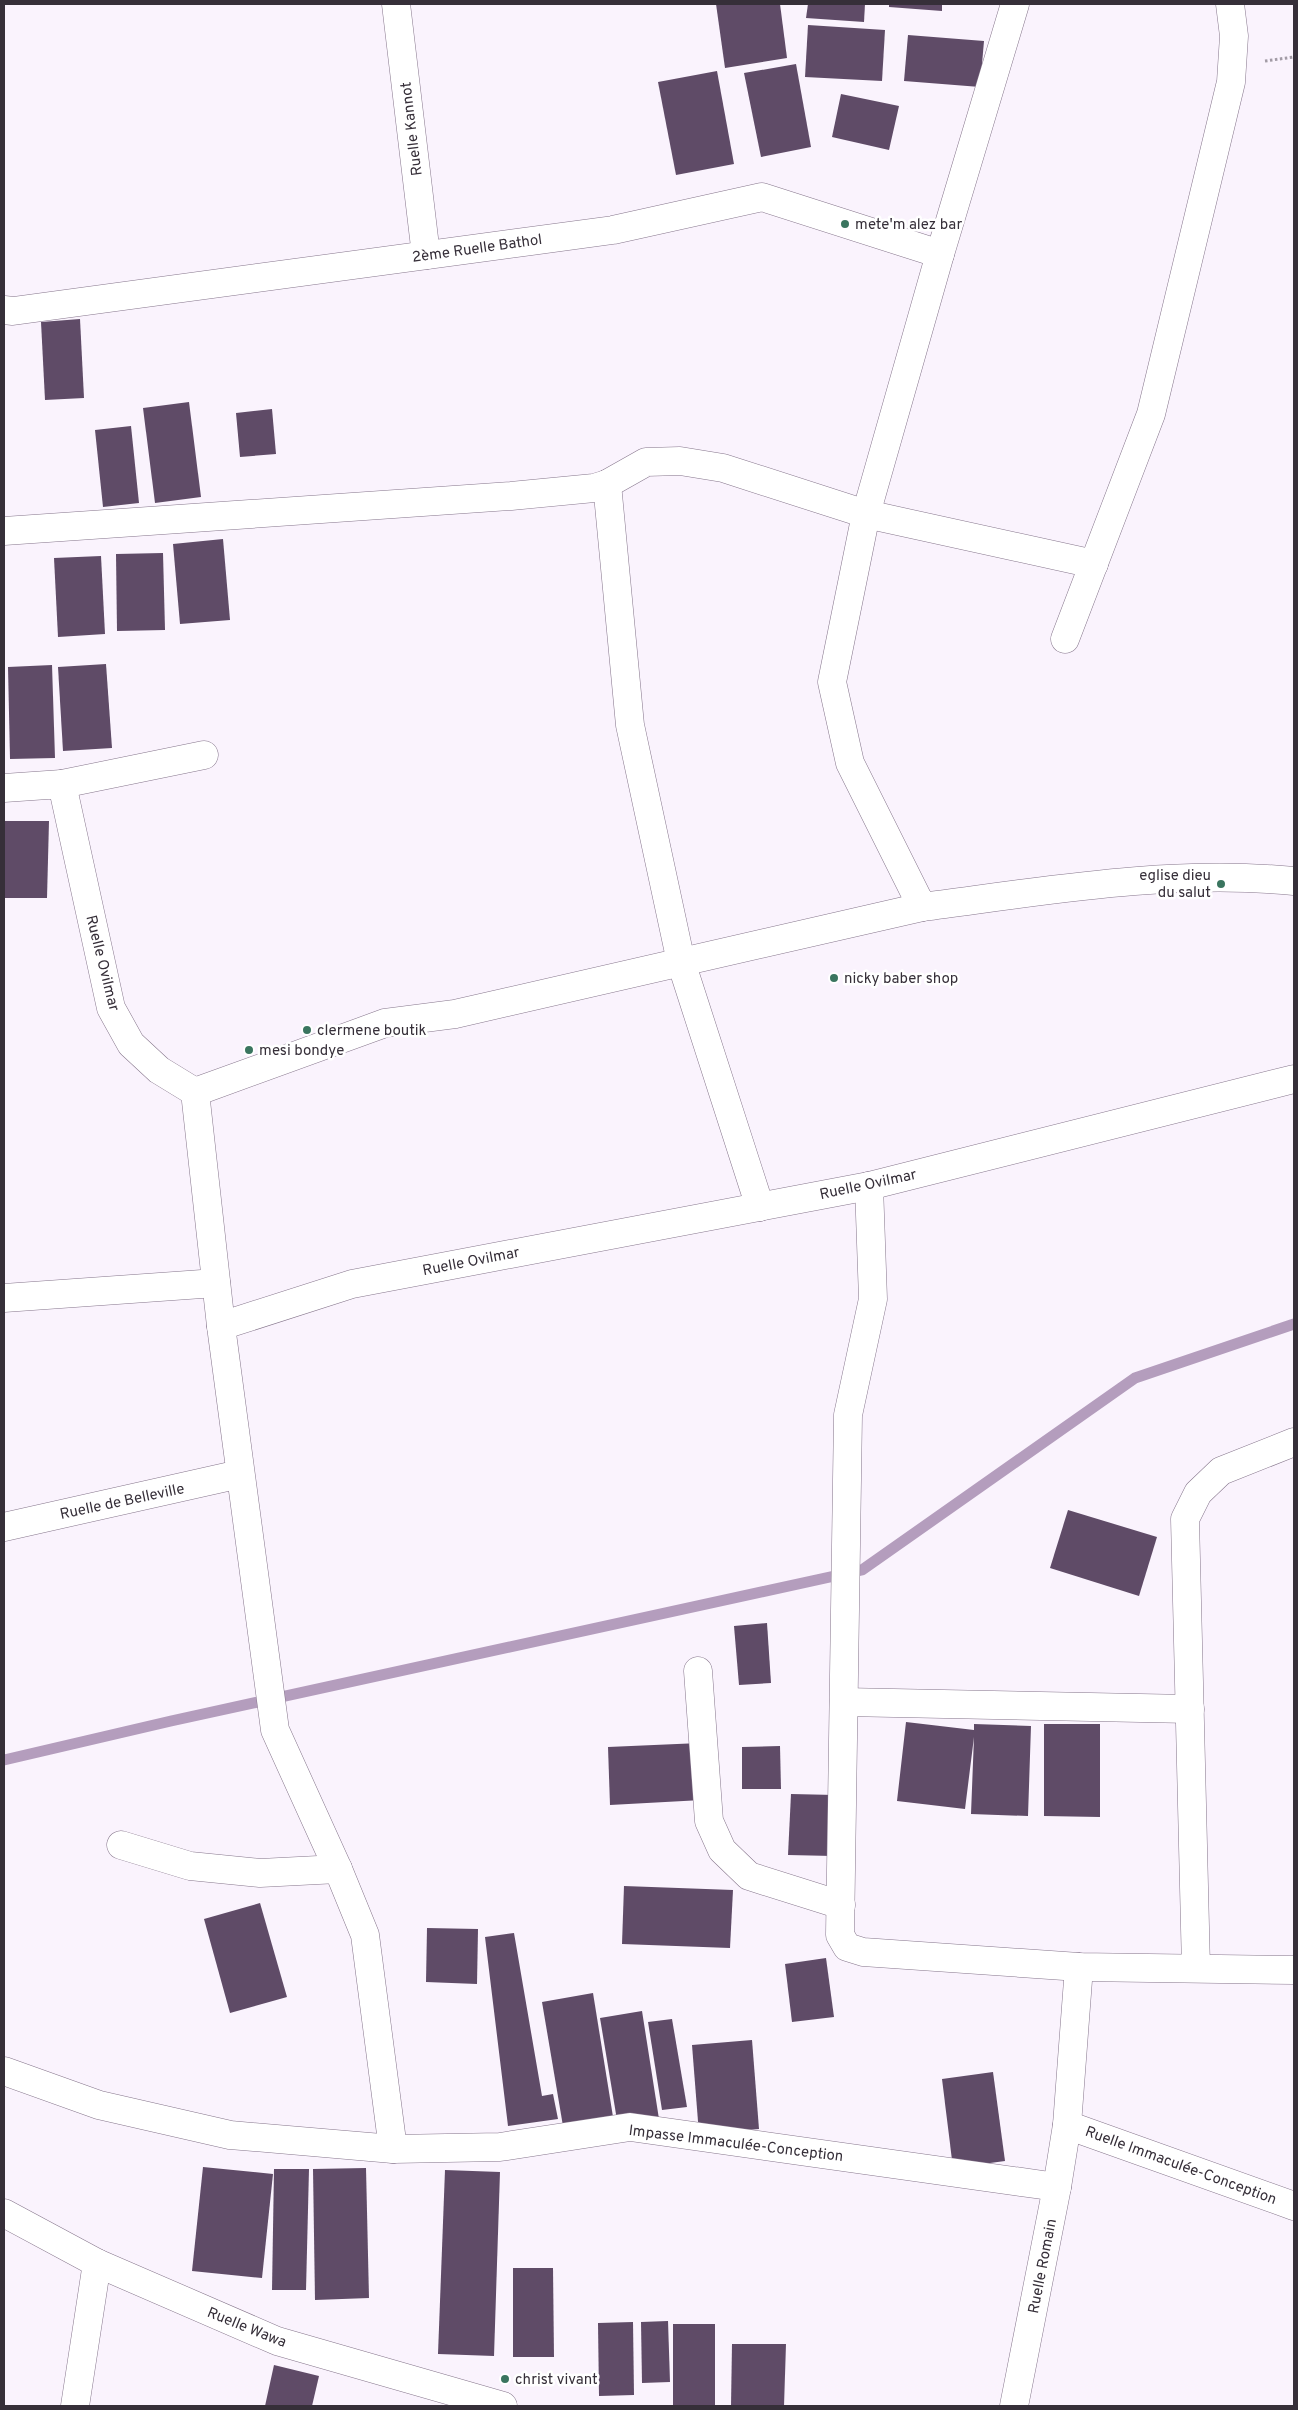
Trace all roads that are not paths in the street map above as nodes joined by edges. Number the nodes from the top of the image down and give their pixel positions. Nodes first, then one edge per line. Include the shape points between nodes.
1 (396, 4) edge
2 (1016, 4) edge
3 (1230, 4) edge
4 (940, 254) junction
5 (426, 255) junction
6 (4, 310) edge
7 (607, 484) junction
8 (866, 514) junction
9 (4, 531) edge
10 (1094, 564) junction
11 (1065, 639) dead end
12 (204, 755) dead end
13 (62, 784) junction
14 (4, 788) edge
15 (1294, 880) edge
16 (922, 907) junction
17 (681, 962) junction
18 (1294, 1079) edge
19 (195, 1092) junction
20 (869, 1186) junction
21 (760, 1207) junction
22 (216, 1283) junction
23 (4, 1298) edge
24 (221, 1326) junction
25 (1294, 1442) edge
26 (240, 1474) junction
27 (4, 1527) edge
28 (698, 1671) dead end
29 (844, 1702) junction
30 (1190, 1709) junction
31 (121, 1845) dead end
32 (338, 1869) junction
33 (841, 1905) junction
34 (1079, 1967) junction
35 (1196, 1968) junction
36 (1294, 1970) edge
37 (4, 2071) edge
38 (1068, 2125) junction
39 (394, 2149) junction
40 (1058, 2187) junction
41 (1294, 2206) edge
42 (4, 2213) edge
43 (97, 2263) junction
44 (75, 2406) edge
45 (502, 2406) edge
46 (1014, 2406) edge

1 - 5 street, Ruelle Kannot
2 - 4 street
3 - 10 street via 1234,36 1231,82 1151,414
4 - 5 street, 2ème Ruelle Bathol via 762,198 613,230
4 - 8 street
5 - 6 street, 2ème Ruelle Bathol
7 - 8 street via 646,462 680,462 723,468
7 - 9 street via 510,496
7 - 17 street via 630,725
8 - 10 street
8 - 16 street via 832,682 850,763
10 - 11 street
12 - 13 street
13 - 14 street
13 - 19 street, Ruelle Ovilmar via 111,1008 131,1044 159,1070
15 - 16 street via 1250,876 1134,880
16 - 17 street
17 - 19 street via 455,1014 385,1023
17 - 21 street
18 - 20 street, Ruelle Ovilmar
19 - 22 street
20 - 21 street, Ruelle Ovilmar
20 - 29 street via 873,1299 848,1415
21 - 24 street, Ruelle Ovilmar via 352,1284
22 - 23 street
22 - 24 street
24 - 26 street
25 - 30 street via 1221,1471 1198,1493 1185,1519
26 - 27 street, Ruelle de Belleville
26 - 32 street via 276,1730
28 - 33 street via 709,1821 722,1850 749,1876
29 - 30 street
29 - 33 street
30 - 35 street
31 - 32 street via 190,1866 260,1873
32 - 39 street via 365,1935
33 - 34 street via 840,1935 847,1947 863,1952
34 - 35 street
34 - 38 street, Ruelle Romain
35 - 36 street
37 - 39 street, Impasse Immaculée-Conception via 99,2105 230,2135
38 - 40 street, Ruelle Romain
38 - 41 street, Ruelle Immaculée-Conception
39 - 40 street, Impasse Immaculée-Conception via 500,2147 630,2127
40 - 46 street, Ruelle Romain
42 - 43 street, Ruelle Wawa
43 - 44 street
43 - 45 street, Ruelle Wawa via 277,2341

